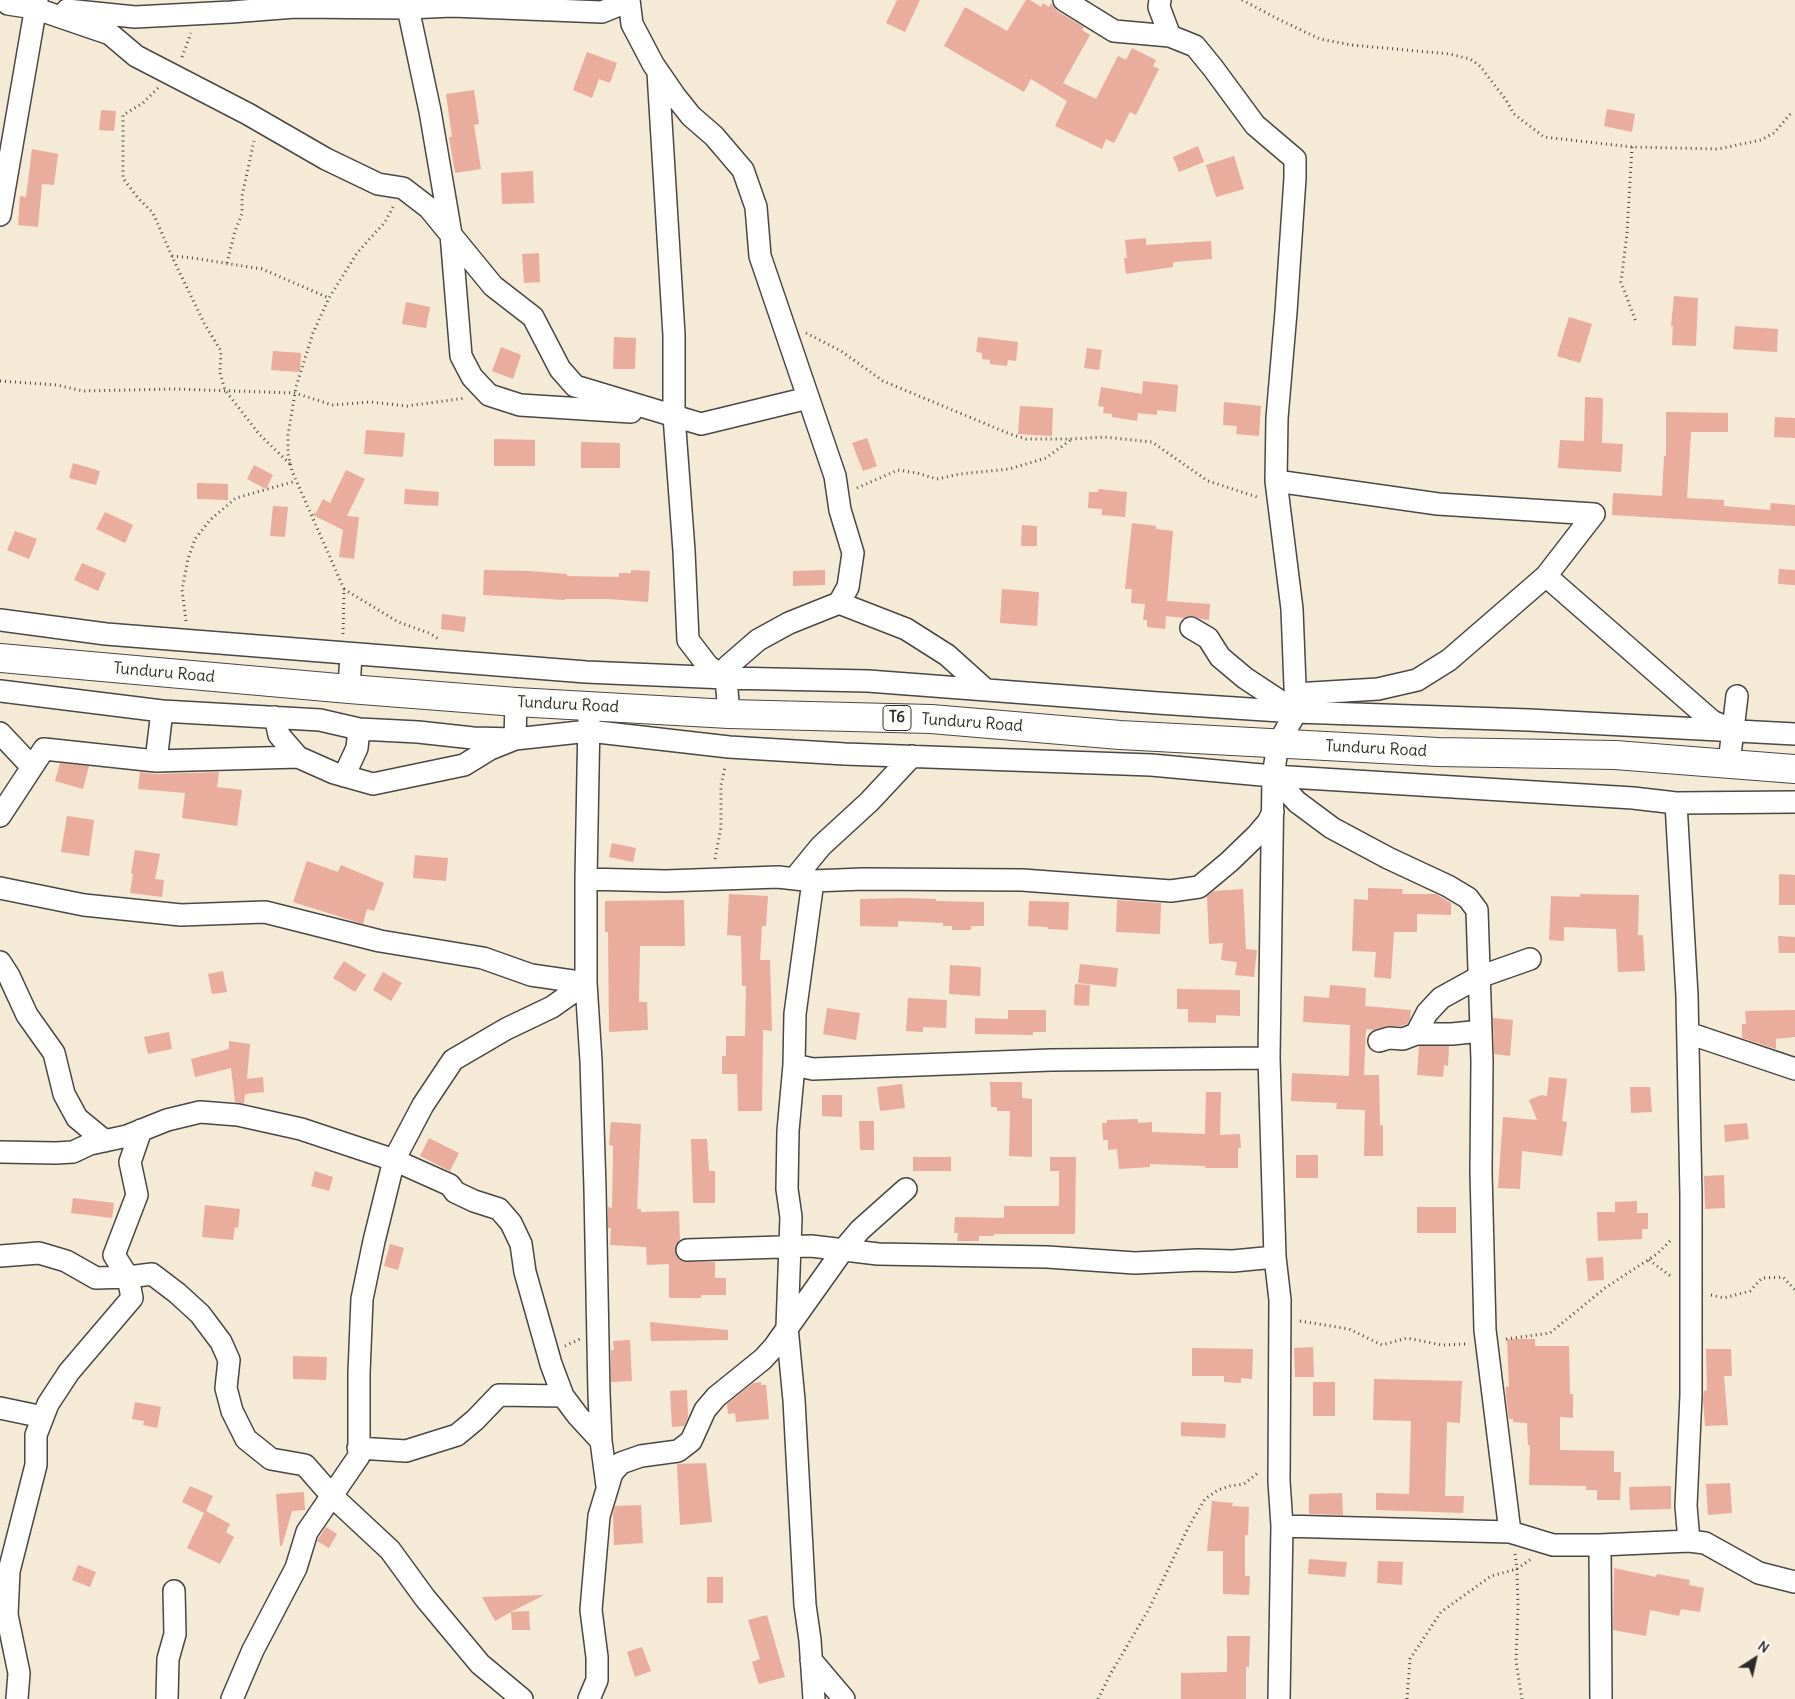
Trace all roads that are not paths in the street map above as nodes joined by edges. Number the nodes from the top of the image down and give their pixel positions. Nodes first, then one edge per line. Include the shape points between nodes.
1 (5, 0) edge
2 (1064, 0) edge
3 (1160, 0) edge
4 (629, 1) edge
5 (36, 4) edge
6 (408, 8) junction
7 (1170, 36) junction
8 (658, 71) junction
9 (2, 180) edge
10 (0, 215) edge
11 (451, 234) junction
12 (808, 398) junction
13 (674, 416) junction
14 (1276, 481) junction
15 (1546, 576) junction
16 (839, 603) junction
17 (0, 620) edge
18 (1191, 628) dead end
19 (347, 654) junction
20 (0, 658) edge
21 (726, 678) junction
22 (349, 689) junction
23 (986, 690) junction
24 (0, 691) edge
25 (1738, 696) dead end
26 (516, 702) junction
27 (1295, 703) junction
28 (162, 711) junction
29 (729, 714) junction
30 (274, 717) junction
31 (588, 718) junction
32 (360, 729) junction
33 (1732, 730) junction
34 (0, 733) edge
35 (1795, 734) edge
36 (515, 739) junction
37 (1278, 744) junction
38 (912, 756) junction
39 (298, 757) junction
40 (156, 761) junction
41 (1729, 763) junction
42 (32, 767) junction
43 (1795, 769) edge
44 (344, 776) junction
45 (1273, 776) junction
46 (1676, 802) junction
47 (1795, 802) edge
48 (1273, 812) junction
49 (0, 816) edge
50 (586, 879) junction
51 (804, 880) junction
52 (0, 888) edge
53 (1530, 959) dead end
54 (0, 962) edge
55 (1479, 977) junction
56 (586, 983) junction
57 (1481, 1031) junction
58 (1688, 1033) junction
59 (1416, 1034) junction
60 (1379, 1041) dead end
61 (1269, 1058) junction
62 (794, 1065) junction
63 (1795, 1069) edge
64 (141, 1130) junction
65 (105, 1141) junction
66 (0, 1152) edge
67 (394, 1160) junction
68 (906, 1189) dead end
69 (791, 1247) junction
70 (687, 1250) dead end
71 (843, 1250) junction
72 (0, 1256) edge
73 (1276, 1257) junction
74 (128, 1277) junction
75 (788, 1327) junction
76 (564, 1396) junction
77 (0, 1408) edge
78 (43, 1417) junction
79 (601, 1441) junction
80 (358, 1448) junction
81 (607, 1486) junction
82 (332, 1496) junction
83 (1282, 1526) junction
84 (1510, 1532) junction
85 (1689, 1541) junction
86 (1600, 1545) junction
87 (1795, 1582) edge
88 (174, 1591) dead end
89 (811, 1660) junction
90 (18, 1699) edge
91 (167, 1699) edge
92 (232, 1699) edge
93 (522, 1699) edge
94 (589, 1699) edge
95 (814, 1699) edge
96 (844, 1699) edge
97 (1279, 1699) edge
98 (1601, 1699) edge

1 - 5 street via 8,4
2 - 7 street via 1114,31
3 - 7 street via 1159,7
4 - 6 street via 602,12 452,6
4 - 8 street via 632,24
5 - 6 street via 135,17 295,6
5 - 9 street via 12,150
5 - 11 street via 110,34 136,56 326,159 378,184 402,188 429,208
6 - 11 street
7 - 14 street via 1195,46 1255,125 1295,159 1277,418
8 - 12 street via 691,116 714,136 743,170 756,207 760,256
8 - 13 street via 674,335
9 - 10 street
11 - 13 street via 494,286 533,316 560,369 575,386
11 - 13 street via 462,356 472,377 489,395 520,405
12 - 13 street via 701,424
12 - 16 street via 835,476 840,510 853,553 848,587
13 - 21 street via 688,640 708,666
14 - 15 street via 1438,504 1594,514
14 - 27 street via 1292,609
15 - 27 street via 1449,660 1417,680
15 - 33 street via 1712,721
16 - 21 street via 789,623 758,640 728,666
16 - 23 street via 906,629 947,655
17 - 19 street via 106,634
18 - 27 street via 1208,638 1220,657 1244,678
19 - 21 street via 586,672
19 - 22 street
20 - 22 highway, Tunduru Road / T6
21 - 23 street via 868,681
21 - 29 street
22 - 26 highway, Tunduru Road / T6
23 - 27 street
24 - 28 street
25 - 33 street
26 - 31 highway, Tunduru Road / T6
26 - 36 street
27 - 33 street
27 - 37 street
28 - 30 street
28 - 40 street
29 - 31 highway, Tunduru Road / T6
29 - 37 highway, Tunduru Road / T6 via 931,719
30 - 32 street via 320,720
30 - 39 street via 279,735
31 - 36 street
31 - 38 street via 729,746
31 - 50 street
32 - 36 street
32 - 44 street via 357,748
33 - 35 street
33 - 41 street
34 - 42 street
36 - 44 street via 464,765 373,784
37 - 41 highway, Tunduru Road / T6 via 1438,752 1614,755
37 - 45 street
38 - 45 street via 1151,765
38 - 51 street via 821,846
39 - 40 street
39 - 44 street
40 - 42 street via 44,748
41 - 43 highway, Tunduru Road / T6
42 - 49 street
45 - 46 street
45 - 48 street
45 - 55 street via 1297,802 1332,828 1468,898 1477,910
46 - 47 street
46 - 58 street
48 - 51 street via 1257,835 1199,888 1171,891 1022,880
48 - 61 street
50 - 51 street via 666,881 778,877
50 - 56 street
51 - 62 street
52 - 56 street via 84,905 180,916 265,912 380,941 483,958 531,975
53 - 55 street
54 - 65 street via 27,1015 54,1053 64,1094 78,1118
55 - 57 street
55 - 59 street via 1441,998 1427,1013
56 - 67 street via 552,1007 453,1060 423,1105
56 - 79 street via 596,1189
57 - 59 street
57 - 84 street via 1485,1330
58 - 63 street
58 - 85 street via 1692,1395 1686,1506
59 - 60 street
61 - 62 street via 1051,1060 813,1069
61 - 73 street
62 - 69 street via 787,1189
64 - 65 street
64 - 67 street via 200,1112 238,1115 301,1129
64 - 74 street via 130,1162 136,1195 114,1255
65 - 66 street via 73,1152
67 - 76 street via 450,1185 455,1192 474,1201 499,1209 511,1223 521,1244 525,1272
67 - 80 street via 362,1299
68 - 71 street via 860,1230
69 - 70 street
69 - 71 street
69 - 75 street
71 - 73 street via 1135,1263
71 - 75 street
72 - 74 street via 39,1253 66,1261 96,1278
73 - 83 street via 1280,1300
74 - 78 street via 132,1298 70,1372
74 - 82 street via 152,1274 200,1314 221,1342 229,1360 226,1388 232,1411 246,1439 271,1459 305,1465
75 - 81 street via 763,1359 704,1410 691,1440 678,1451 641,1456 621,1463
75 - 89 street
76 - 79 street
76 - 80 street via 499,1395 457,1435 406,1451
77 - 78 street
78 - 90 street via 36,1435 36,1465 9,1571 7,1615 19,1673
79 - 81 street
80 - 82 street via 359,1456
81 - 94 street via 599,1516 591,1610 597,1680
82 - 92 street via 307,1532 296,1568 253,1650
82 - 93 street via 390,1550 480,1664
83 - 84 street
83 - 97 street
84 - 86 street via 1553,1545
85 - 86 street
85 - 87 street via 1705,1543 1759,1573
86 - 98 street
88 - 91 street via 175,1634 168,1659
89 - 95 street
89 - 96 street

